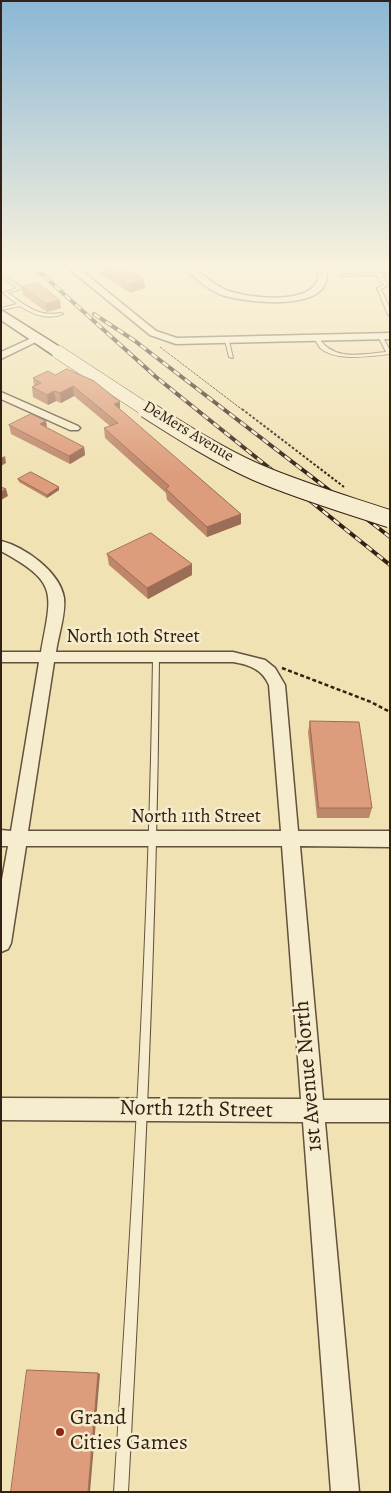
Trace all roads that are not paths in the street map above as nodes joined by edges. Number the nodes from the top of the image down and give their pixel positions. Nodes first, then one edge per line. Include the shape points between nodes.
1 (385, 336) edge
2 (34, 337) edge
3 (157, 337) edge
4 (362, 337) edge
5 (316, 338) junction
6 (37, 339) junction
7 (227, 341) junction
8 (1, 356) edge
9 (231, 357) dead end
10 (1, 395) edge
11 (74, 428) dead end
12 (390, 519) edge
13 (1, 545) edge
14 (1, 656) edge
15 (48, 657) junction
16 (156, 657) junction
17 (263, 665) joint
18 (10, 838) edge
19 (154, 838) junction
20 (290, 838) junction
21 (390, 839) edge
22 (1, 944) edge
23 (143, 1108) junction
24 (1, 1109) edge
25 (312, 1111) junction
26 (390, 1111) edge
27 (121, 1492) edge
28 (345, 1492) edge

1 - 5 lane via 389,353 334,356 319,345
2 - 6 main road, DeMers Avenue
3 - 7 street via 162,342
4 - 5 street
5 - 7 street
6 - 8 street
6 - 12 main road, DeMers Avenue, bridge via 237,463 300,490
7 - 9 lane
10 - 11 street
13 - 15 street via 43,570 55,589
14 - 15 street, North 10th Street
15 - 16 street, North 10th Street
15 - 18 street
16 - 17 street, North 10th Street via 233,657
16 - 19 lane
17 - 20 street, 1st Avenue North via 277,685
18 - 19 street, North 11th Street
18 - 22 street
19 - 20 street, North 11th Street
19 - 23 lane
20 - 21 street, North 11th Street
20 - 25 street, 1st Avenue North
23 - 24 street, North 12th Street
23 - 25 street, North 12th Street
23 - 27 lane
25 - 26 street, North 12th Street
25 - 28 street, 1st Avenue North

